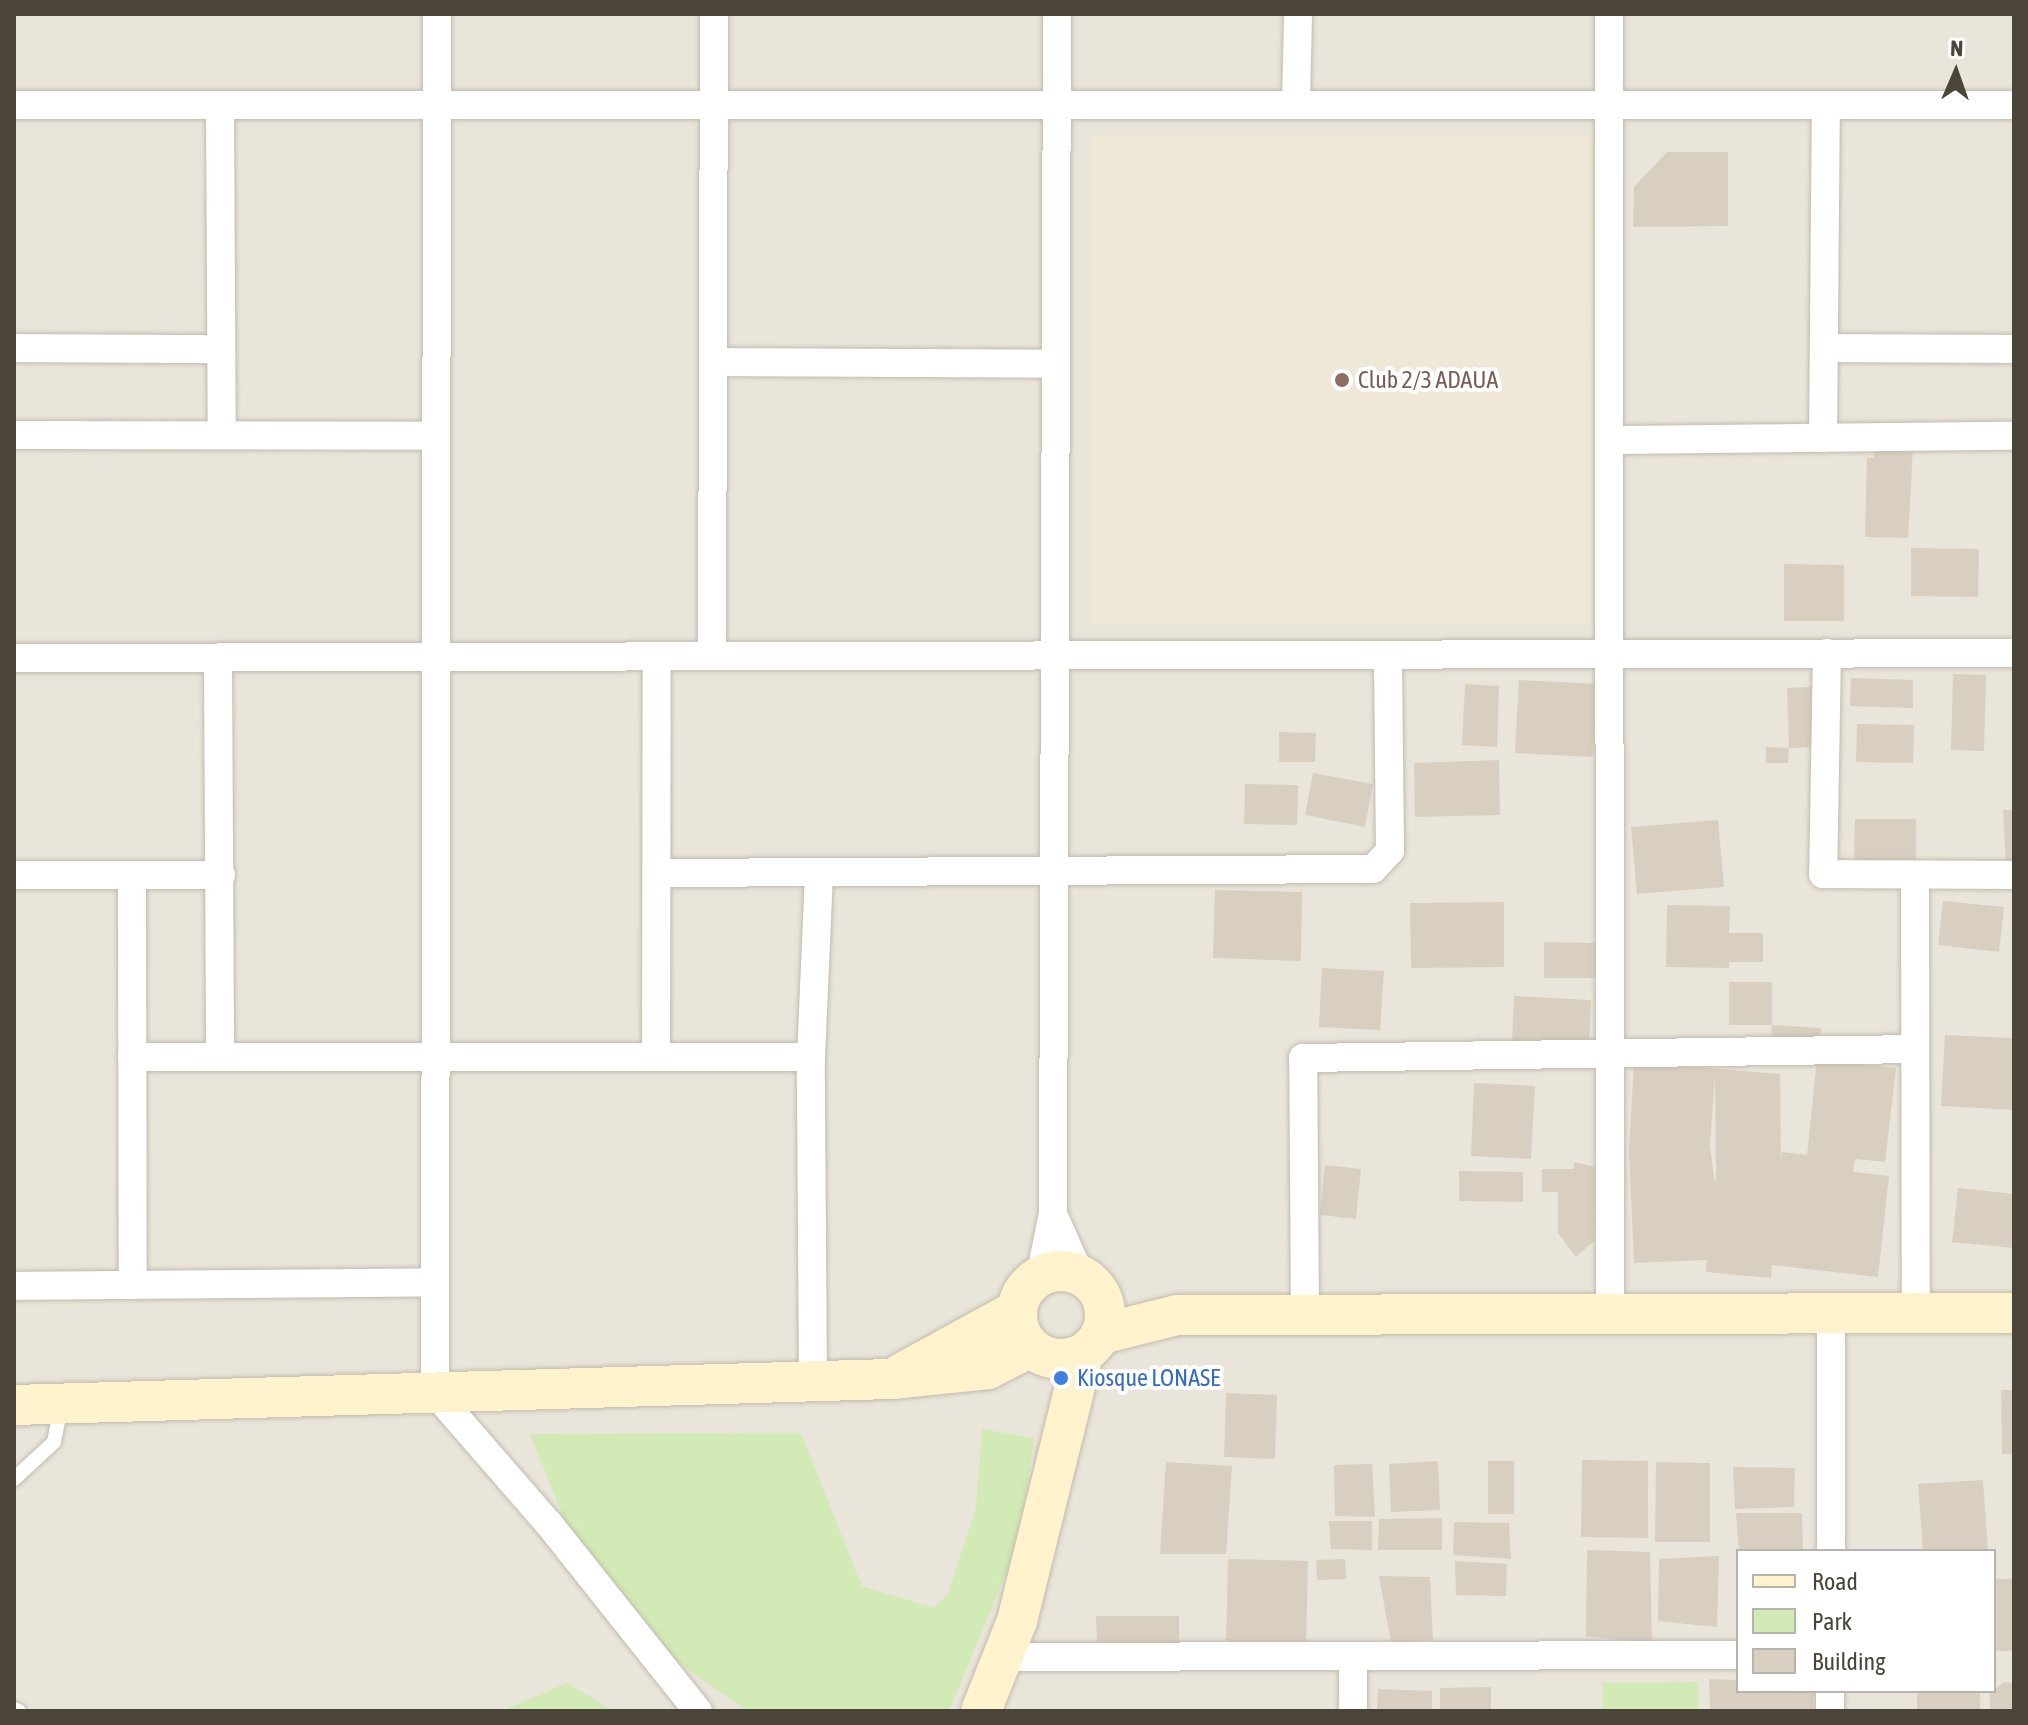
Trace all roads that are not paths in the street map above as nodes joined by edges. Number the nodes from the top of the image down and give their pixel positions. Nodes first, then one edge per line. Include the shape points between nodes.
1 (437, 14) edge
2 (714, 14) edge
3 (1057, 14) edge
4 (1298, 14) edge
5 (1609, 14) edge
6 (1296, 104) junction
7 (14, 105) edge
8 (220, 105) junction
9 (437, 105) junction
10 (714, 105) junction
11 (1057, 105) junction
12 (1609, 105) junction
13 (1826, 105) junction
14 (2014, 105) edge
15 (14, 348) edge
16 (1824, 348) junction
17 (221, 349) junction
18 (2014, 349) edge
19 (713, 362) junction
20 (1056, 364) junction
21 (14, 435) edge
22 (222, 435) junction
23 (436, 436) junction
24 (2014, 436) edge
25 (1823, 438) junction
26 (1610, 440) junction
27 (1827, 653) junction
28 (2014, 653) edge
29 (1610, 654) junction
30 (1388, 655) junction
31 (657, 656) junction
32 (712, 656) junction
33 (1055, 656) junction
34 (436, 657) junction
35 (14, 658) edge
36 (218, 658) junction
37 (660, 873) junction
38 (1054, 873) junction
39 (819, 874) junction
40 (14, 875) edge
41 (132, 875) junction
42 (221, 875) junction
43 (1915, 875) junction
44 (2014, 875) edge
45 (1914, 1049) junction
46 (1610, 1053) junction
47 (132, 1057) junction
48 (220, 1057) junction
49 (436, 1057) junction
50 (656, 1057) junction
51 (811, 1057) junction
52 (1053, 1213) junction
53 (1040, 1277) junction
54 (435, 1282) junction
55 (133, 1284) junction
56 (1090, 1285) junction
57 (14, 1286) edge
58 (1017, 1310) junction
59 (1831, 1312) junction
60 (1916, 1313) junction
61 (2014, 1313) edge
62 (1177, 1315) junction
63 (1305, 1315) junction
64 (1610, 1315) junction
65 (1092, 1344) junction
66 (1037, 1351) junction
67 (892, 1379) junction
68 (813, 1382) junction
69 (435, 1393) junction
70 (61, 1404) junction
71 (14, 1405) edge
72 (1068, 1423) junction
73 (14, 1479) edge
74 (1831, 1549) edge
75 (1736, 1655) edge
76 (1003, 1657) junction
77 (1353, 1657) junction
78 (698, 1711) edge
79 (981, 1711) edge
80 (1353, 1711) edge

1 - 9 street
2 - 10 street
3 - 11 street
4 - 6 street
5 - 12 street
6 - 11 street
6 - 12 street
7 - 8 street
8 - 9 street
8 - 17 street
9 - 10 street
9 - 23 street
10 - 11 street
10 - 19 street
11 - 20 street
12 - 13 street
12 - 26 street
13 - 14 street
13 - 16 street
15 - 17 street
16 - 18 street
16 - 25 street
17 - 22 street
19 - 20 street
19 - 32 street
20 - 33 street
21 - 22 street
22 - 23 street
23 - 34 street
24 - 25 street
25 - 26 street
26 - 29 street
27 - 28 street
27 - 29 street
27 - 43 street via 1823,874
29 - 30 street
29 - 46 street
30 - 33 street
30 - 38 street via 1386,861 1373,869 1350,871
31 - 32 street
31 - 34 street
31 - 37 street
32 - 33 street
33 - 38 street
34 - 36 street
34 - 49 street
35 - 36 street
36 - 42 street
37 - 39 street
37 - 50 street
38 - 39 street
38 - 52 street
39 - 51 street
40 - 41 street
41 - 42 street
41 - 47 street
42 - 48 street
43 - 44 street
43 - 45 street
45 - 46 street
45 - 60 street
46 - 63 street via 1303,1058
46 - 64 street
47 - 48 street
47 - 55 street
48 - 49 street
49 - 50 street
49 - 54 street
50 - 51 street
51 - 68 street
52 - 53 street
52 - 56 street
53 - 56 street via 1066,1271
53 - 58 street via 1021,1297
54 - 55 street
54 - 69 street
55 - 57 street
56 - 62 street
56 - 65 street via 1104,1307
58 - 66 street via 1022,1337
58 - 67 street
59 - 60 street
59 - 64 street
59 - 74 street
60 - 61 street
62 - 63 street
62 - 65 street
63 - 64 street
65 - 66 street
65 - 72 street
66 - 67 street via 988,1369
66 - 72 street
67 - 68 street
68 - 69 street
69 - 70 street
69 - 78 street via 549,1524
70 - 71 street
70 - 73 lane via 54,1442
72 - 76 street
75 - 77 street
76 - 77 street
76 - 79 street
77 - 80 street

